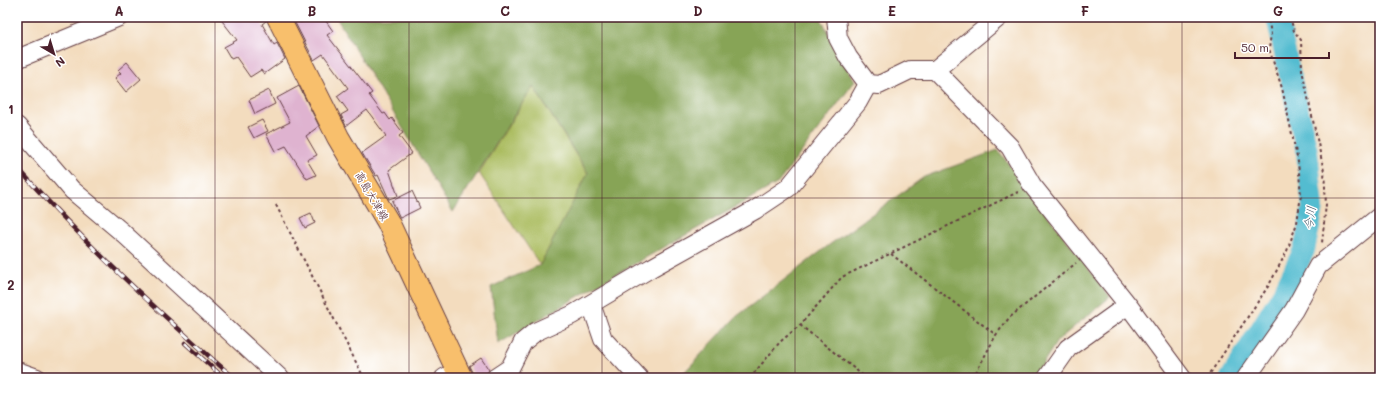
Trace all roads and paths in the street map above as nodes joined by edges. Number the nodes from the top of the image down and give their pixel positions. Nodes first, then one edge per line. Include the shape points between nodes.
1 (119, 17) edge
2 (278, 17) edge
3 (836, 17) edge
4 (1000, 17) edge
5 (1268, 17) edge
6 (1290, 17) edge
7 (17, 59) edge
8 (935, 70) junction
9 (868, 84) junction
10 (17, 126) edge
11 (1032, 185) junction
12 (276, 205) dead end
13 (1380, 216) edge
14 (891, 254) junction
15 (1087, 254) junction
16 (1318, 266) junction
17 (591, 304) junction
18 (1128, 305) junction
19 (800, 325) junction
20 (996, 335) junction
21 (17, 371) edge
22 (454, 376) edge
23 (37, 378) edge
24 (280, 378) edge
25 (364, 378) edge
26 (495, 378) edge
27 (639, 378) edge
28 (750, 378) edge
29 (866, 378) edge
30 (973, 378) edge
31 (1047, 378) edge
32 (1182, 378) edge
33 (1207, 378) edge
34 (1246, 378) edge

1 - 7 street
2 - 22 main road, 高島大津線 via 338,137 388,222
3 - 9 street via 838,38 848,57
4 - 8 street
5 - 33 path via 1271,34 1269,49 1282,88 1298,162 1301,195 1297,223 1287,251 1269,285
6 - 16 path via 1294,31 1301,40 1302,70 1324,171 1326,204
8 - 9 street via 910,70 879,85
8 - 11 street via 1010,147
9 - 17 street via 858,102 788,188 755,210
10 - 24 street via 72,190 123,232
11 - 14 path
11 - 15 street
12 - 25 path
13 - 16 street
14 - 19 path via 842,278
14 - 20 path
15 - 18 street
15 - 20 path via 1009,318
16 - 34 street via 1294,310
17 - 26 street via 535,332 523,342 510,368
17 - 27 street via 603,339
18 - 31 street via 1068,348
18 - 32 street
19 - 28 path via 780,342
19 - 29 path
20 - 30 path
21 - 23 street

